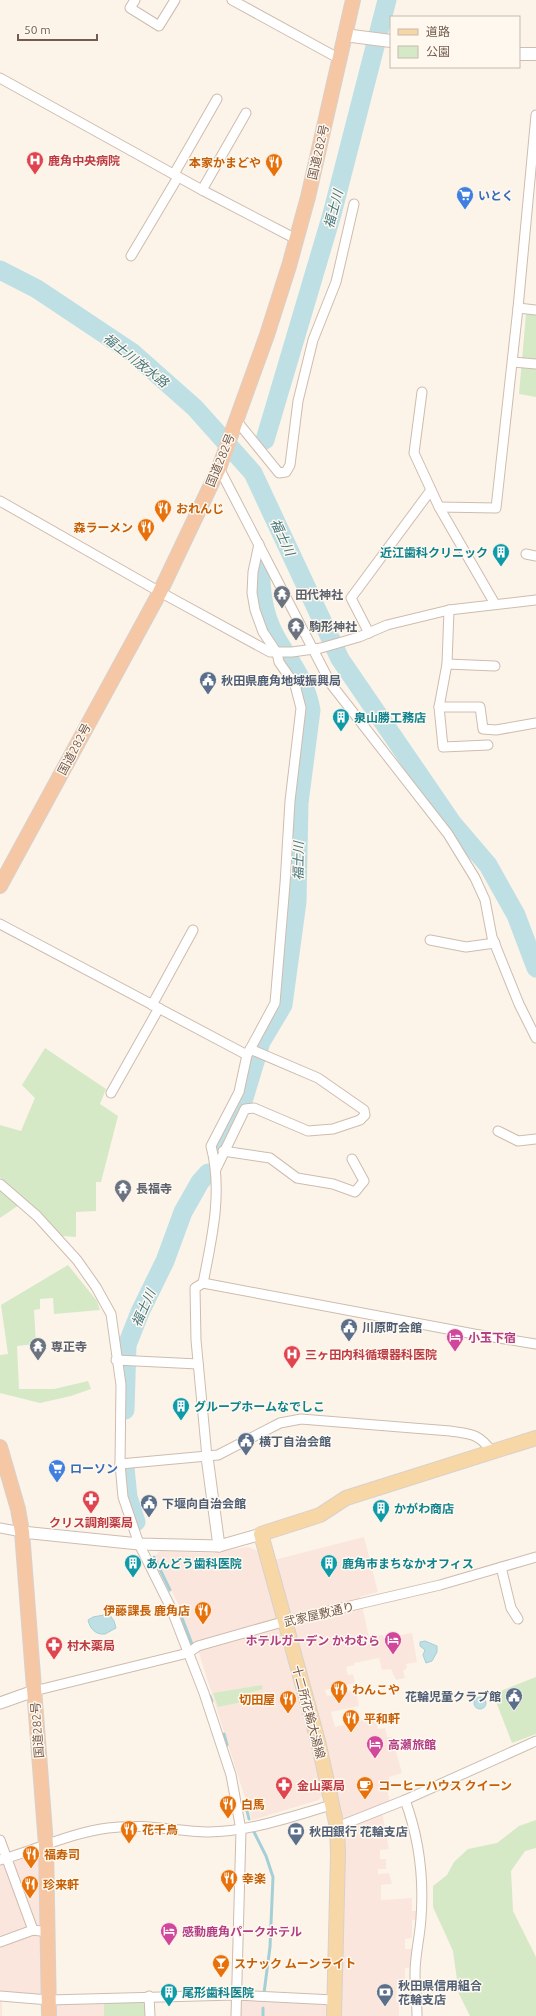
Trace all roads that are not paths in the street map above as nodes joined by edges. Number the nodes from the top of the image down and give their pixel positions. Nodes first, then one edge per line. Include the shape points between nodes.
1 (134, 0) edge
2 (175, 0) edge
3 (353, 0) edge
4 (234, 1) edge
5 (344, 35) junction
6 (389, 41) edge
7 (520, 54) edge
8 (536, 54) edge
9 (338, 58) junction
10 (0, 78) edge
11 (217, 98) dead end
12 (246, 113) dead end
13 (536, 115) edge
14 (176, 175) junction
15 (202, 190) junction
16 (354, 204) dead end
17 (296, 239) junction
18 (131, 256) dead end
19 (518, 308) junction
20 (536, 310) edge
21 (513, 362) junction
22 (536, 364) edge
23 (422, 392) dead end
24 (236, 422) junction
25 (219, 468) junction
26 (431, 490) junction
27 (0, 501) edge
28 (439, 507) junction
29 (259, 544) junction
30 (526, 554) dead end
31 (536, 556) edge
32 (160, 592) junction
33 (536, 600) edge
34 (495, 604) junction
35 (449, 610) junction
36 (369, 634) junction
37 (317, 648) junction
38 (279, 653) junction
39 (447, 664) junction
40 (495, 666) dead end
41 (438, 706) junction
42 (536, 723) edge
43 (488, 745) dead end
44 (0, 886) edge
45 (0, 924) edge
46 (193, 930) dead end
47 (430, 940) dead end
48 (495, 943) junction
49 (156, 1007) junction
50 (536, 1038) edge
51 (249, 1052) junction
52 (111, 1093) dead end
53 (498, 1131) dead end
54 (536, 1139) edge
55 (223, 1151) junction
56 (352, 1159) dead end
57 (215, 1172) junction
58 (0, 1184) edge
59 (203, 1283) junction
60 (536, 1344) edge
61 (117, 1360) junction
62 (198, 1364) junction
63 (536, 1438) edge
64 (0, 1447) edge
65 (492, 1452) junction
66 (207, 1457) junction
67 (120, 1464) junction
68 (0, 1528) edge
69 (22, 1532) junction
70 (261, 1534) junction
71 (139, 1544) junction
72 (219, 1546) junction
73 (536, 1557) edge
74 (501, 1568) junction
75 (518, 1619) dead end
76 (286, 1621) junction
77 (188, 1653) junction
78 (34, 1691) junction
79 (0, 1704) edge
80 (536, 1741) edge
81 (405, 1800) junction
82 (332, 1805) junction
83 (337, 1827) junction
84 (241, 1830) junction
85 (0, 1840) edge
86 (46, 1845) junction
87 (4, 1859) edge
88 (33, 1930) junction
89 (48, 1932) junction
90 (0, 1942) edge
91 (235, 1995) junction
92 (0, 1996) edge
93 (149, 1996) junction
94 (49, 2000) junction
95 (334, 2000) junction
96 (49, 2016) edge
97 (150, 2016) edge
98 (236, 2016) edge
99 (334, 2016) edge
100 (417, 2016) edge

1 - 2 street via 130,8 159,26
3 - 5 highway, 国道282号
4 - 9 street
5 - 6 main road
5 - 9 highway, 国道282号
7 - 8 main road
9 - 17 highway, 国道282号 via 308,197
10 - 14 street
11 - 14 street
12 - 15 street
13 - 19 street
14 - 15 street
14 - 18 street
15 - 17 street
16 - 24 street via 336,282 311,347 298,401 290,465 286,472 279,473
17 - 24 highway, 国道282号 via 277,304
19 - 20 street
19 - 21 street
21 - 22 street
21 - 28 street via 496,508
23 - 26 street via 414,453
24 - 25 highway, 国道282号
25 - 29 street
25 - 32 highway, 国道282号
26 - 28 street
26 - 36 street via 351,598
27 - 32 street
28 - 34 street
29 - 37 street
29 - 38 street via 253,572 252,593 255,610 263,632
30 - 31 street
32 - 38 street via 270,652
32 - 44 highway, 国道282号
33 - 34 street
34 - 35 street
35 - 36 street via 387,626
35 - 39 street
36 - 37 street
37 - 38 street
37 - 48 street via 331,684 448,834 475,878 485,900
38 - 51 street via 279,662 295,685 301,708 290,802 275,1003
39 - 40 street
39 - 41 street
41 - 42 street via 480,707 483,729 496,730
41 - 43 street via 443,747
45 - 49 street
46 - 49 street
47 - 48 street via 466,947
48 - 50 street
49 - 51 street
49 - 52 street
51 - 55 street via 263,1054 318,1078 364,1110 365,1115 360,1120 333,1129 308,1131 254,1108 245,1109
51 - 57 street via 239,1092 211,1146
53 - 54 street via 518,1141
55 - 56 street via 270,1158 297,1178 333,1184 355,1192 364,1181
55 - 57 street
57 - 59 street via 215,1219
58 - 61 street via 37,1216 78,1260 96,1286 111,1314
59 - 60 street
59 - 62 street via 195,1288
61 - 62 street
61 - 67 street via 120,1385
62 - 66 street
63 - 65 main road
64 - 69 highway, 国道282号
65 - 66 street via 484,1440 473,1435 450,1431 301,1419 280,1424 229,1450
65 - 70 main road via 346,1498 320,1515
66 - 67 street
66 - 72 street
67 - 71 street via 123,1497
68 - 69 street
69 - 71 street
69 - 78 highway, 国道282号
70 - 72 street
70 - 76 main road, 十二所花輪大湯線
71 - 72 street
71 - 77 street via 171,1608
73 - 74 street, 武家屋敷通り
74 - 75 street via 511,1608
74 - 76 street, 武家屋敷通り via 404,1595
76 - 77 street, 武家屋敷通り via 198,1646
76 - 82 main road, 十二所花輪大湯線
77 - 78 street, 武家屋敷通り
77 - 84 street via 227,1763
78 - 79 street
78 - 86 highway, 国道282号
80 - 81 street
81 - 83 street
81 - 100 street via 411,1816 420,1861 422,1885 422,1919 415,1974
82 - 83 main road, 十二所花輪大湯線
82 - 84 street
83 - 95 main road, 十二所花輪大湯線
84 - 86 street via 207,1832 156,1826 108,1827 74,1834
84 - 91 street
85 - 87 street
86 - 87 street
86 - 89 highway, 国道282号
87 - 88 street
88 - 89 street
88 - 90 street
89 - 94 highway, 国道282号
91 - 93 street
91 - 95 street
91 - 98 street
92 - 94 street
93 - 94 street
93 - 97 street
94 - 96 highway, 国道282号
95 - 99 main road, 十二所花輪大湯線

